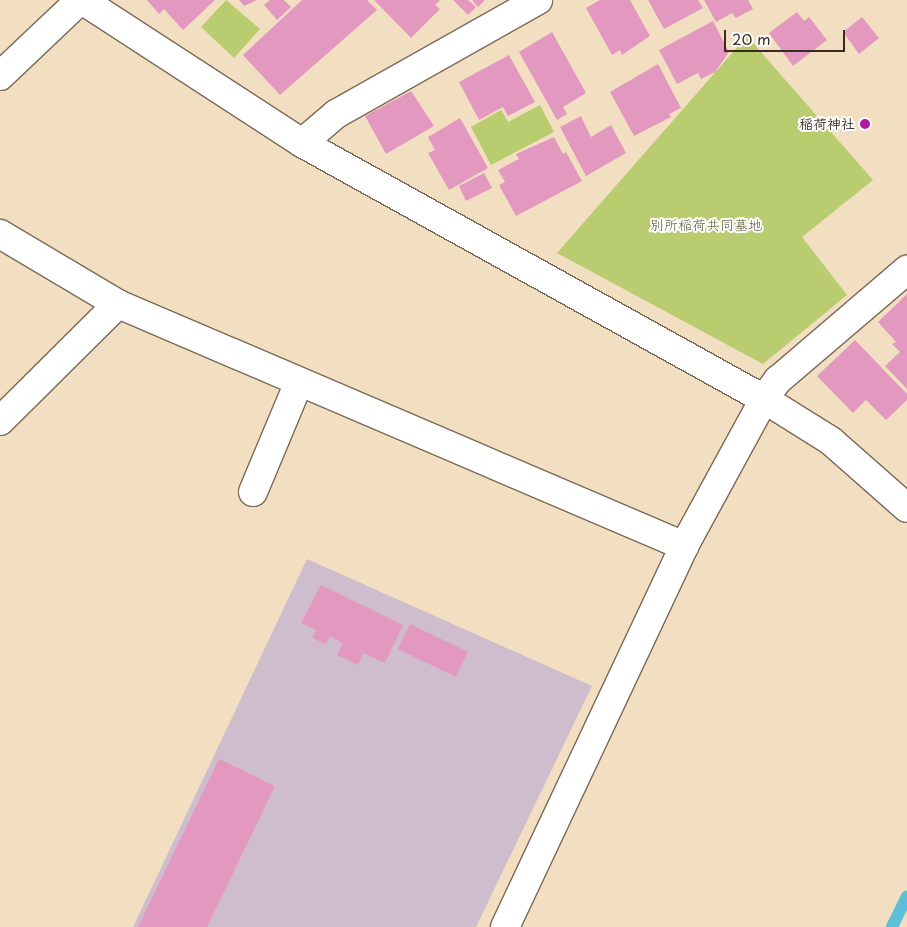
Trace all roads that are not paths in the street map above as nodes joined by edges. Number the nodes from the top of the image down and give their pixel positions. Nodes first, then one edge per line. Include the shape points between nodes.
1 (81, 0) edge
2 (538, 0) edge
3 (0, 76) edge
4 (302, 143) junction
5 (0, 234) edge
6 (907, 270) edge
7 (118, 304) junction
8 (299, 382) junction
9 (764, 399) junction
10 (0, 421) edge
11 (253, 492) dead end
12 (907, 508) edge
13 (684, 546) junction
14 (505, 927) edge

1 - 3 street
1 - 4 street
2 - 4 street via 336,114
4 - 9 street
5 - 7 street
6 - 9 street via 784,374
7 - 8 street
7 - 10 street
8 - 11 street
8 - 13 street
9 - 12 street via 831,441
9 - 13 street
13 - 14 street

